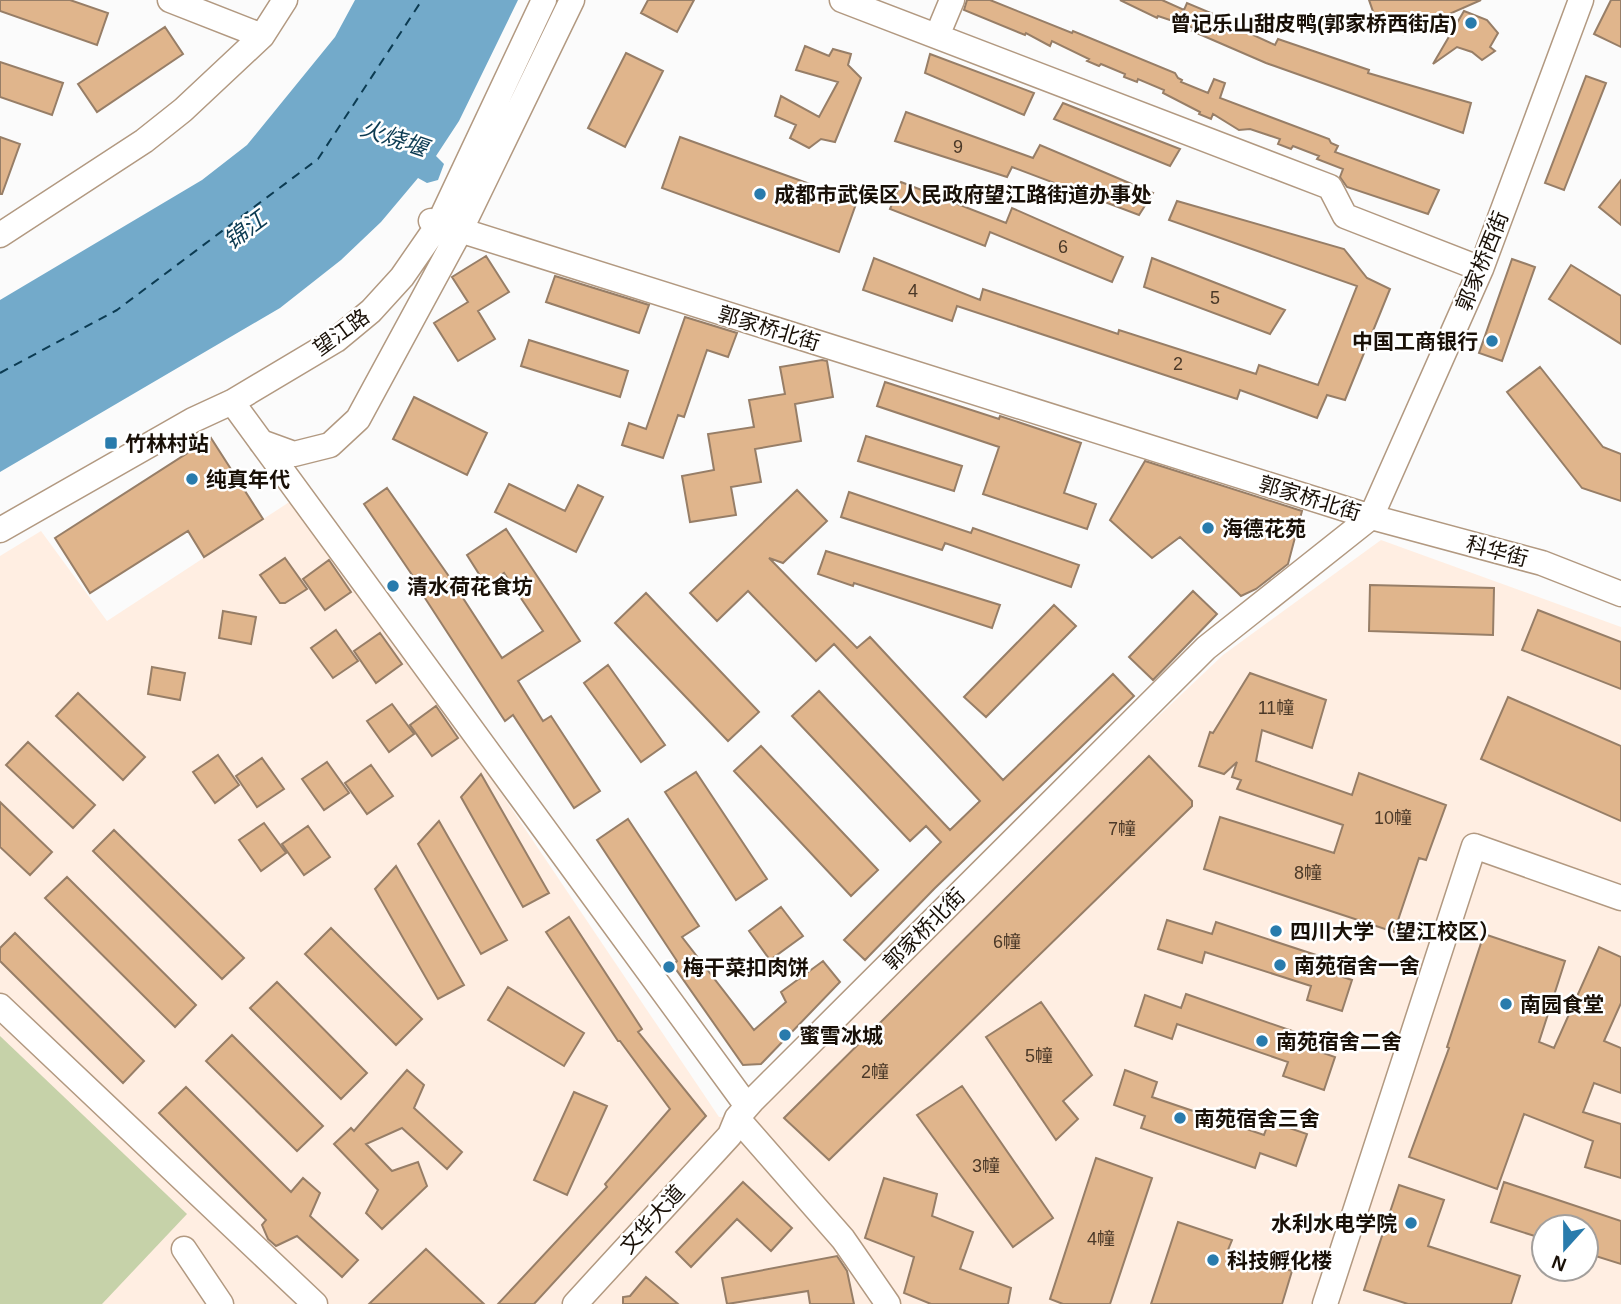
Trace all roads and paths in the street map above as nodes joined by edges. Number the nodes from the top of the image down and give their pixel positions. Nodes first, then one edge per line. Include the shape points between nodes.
1 (170, 0) edge
2 (285, 0) edge
3 (544, 0) edge
4 (572, 0) edge
5 (842, 0) edge
6 (952, 0) edge
7 (1581, 0) edge
8 (262, 36) junction
9 (937, 36) junction
10 (443, 225) junction
11 (0, 235) edge
12 (1481, 269) junction
13 (232, 402) junction
14 (261, 442) junction
15 (1371, 517) junction
16 (0, 530) edge
17 (1621, 594) edge
18 (1621, 898) edge
19 (0, 1006) edge
20 (738, 1120) junction
21 (184, 1249) dead end
22 (221, 1304) edge
23 (314, 1304) edge
24 (575, 1304) edge
25 (888, 1304) edge
26 (1325, 1304) edge

1 - 8 street
2 - 8 street
3 - 10 street, 望江路
4 - 10 street, 望江路
5 - 9 street
6 - 9 street
7 - 12 street, 郭家桥西街
8 - 11 street via 144,141
9 - 12 street via 1330,187 1345,216
10 - 13 street, 望江路 via 371,311 336,340
10 - 14 street, 望江路 via 358,419 330,445 294,454
10 - 15 street, 郭家桥北街
12 - 15 street, 郭家桥西街
13 - 14 street
13 - 16 street, 望江路
14 - 20 street
15 - 17 street, 科华街 via 1542,563
15 - 20 street, 郭家桥北街 via 1206,648
18 - 26 street via 1474,846
19 - 23 street
20 - 24 street, 文华大道
20 - 25 street via 843,1239
21 - 22 street

